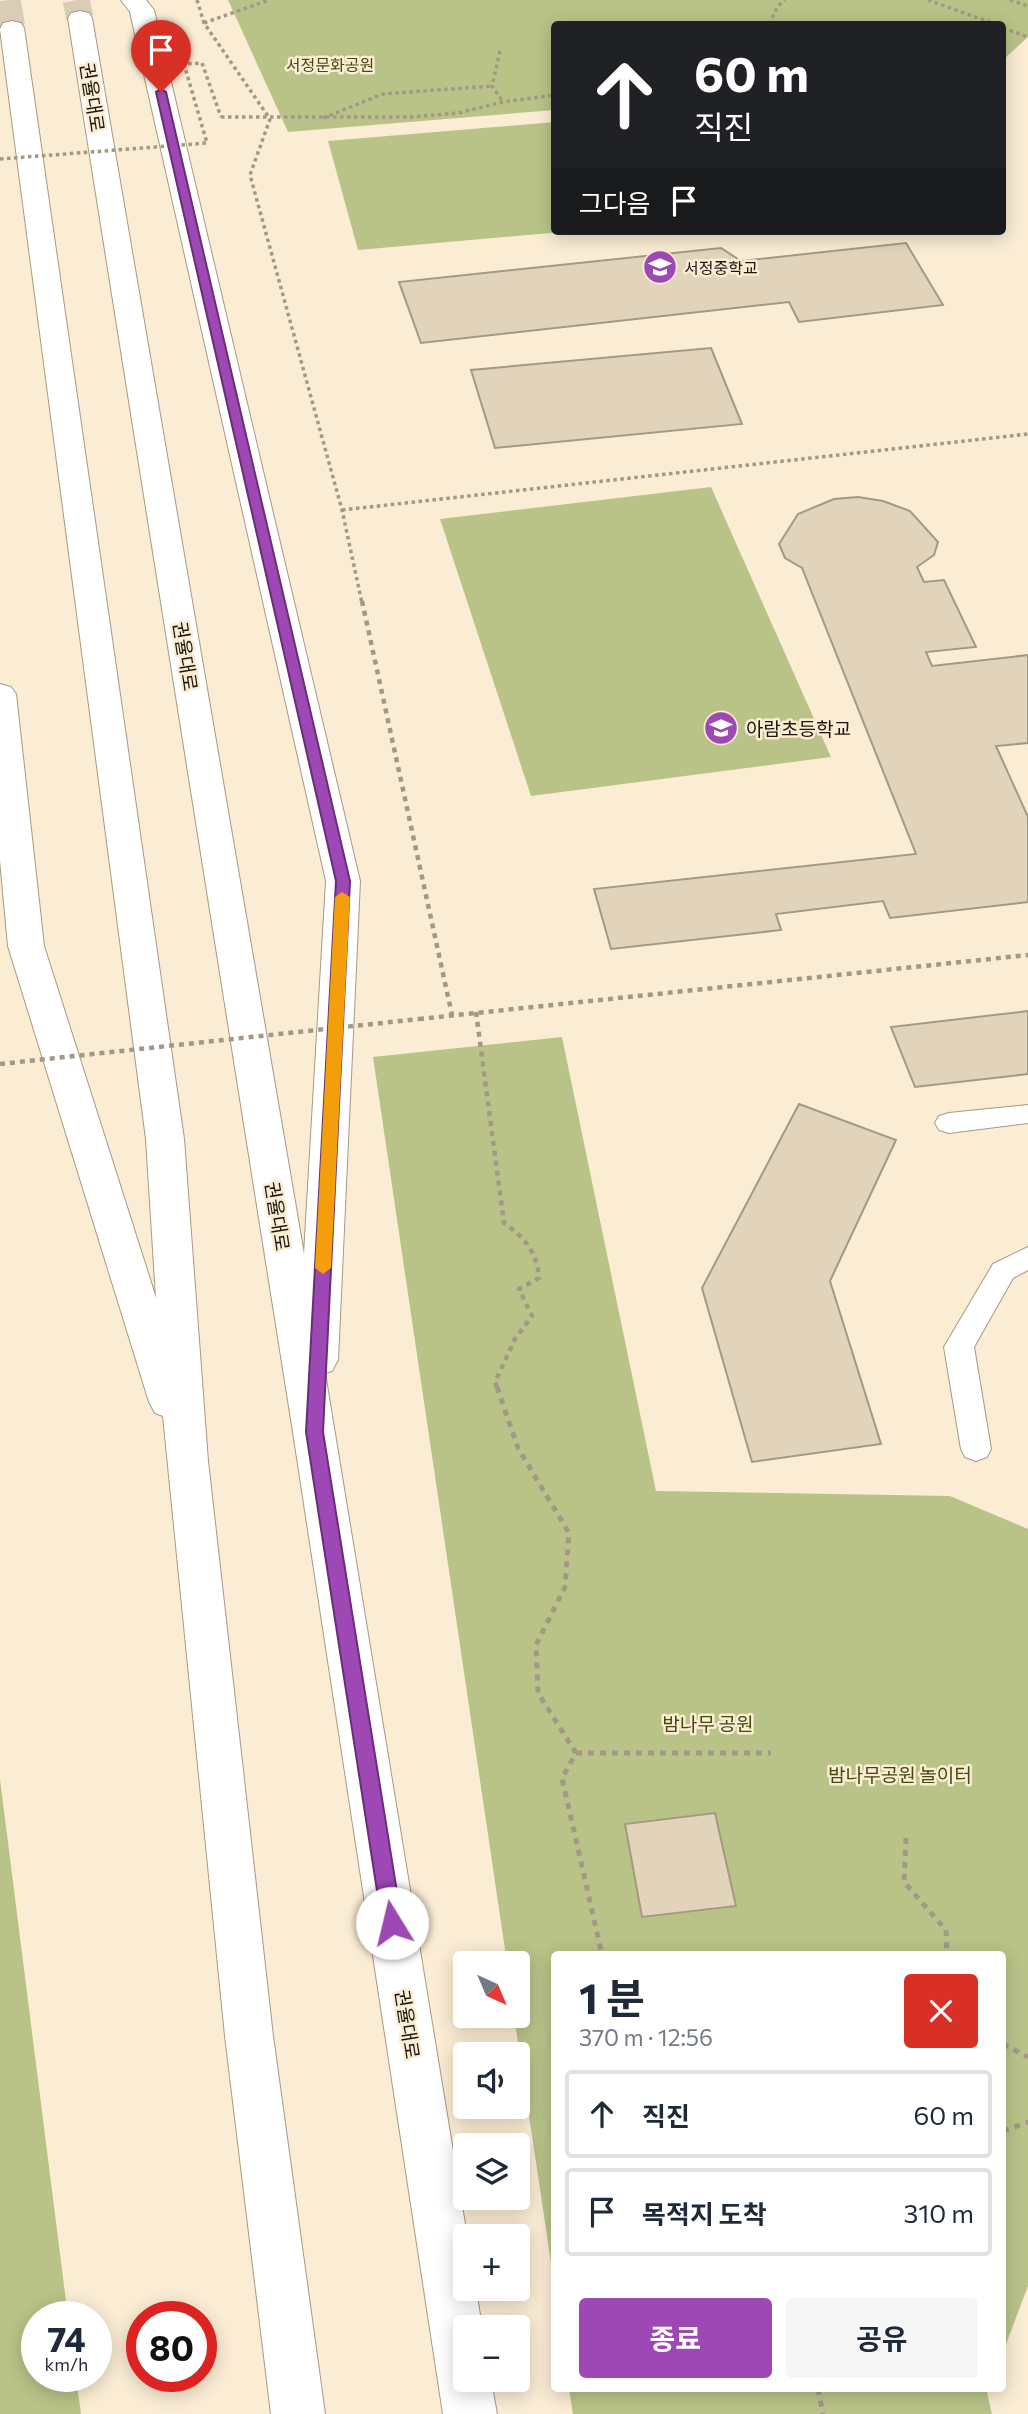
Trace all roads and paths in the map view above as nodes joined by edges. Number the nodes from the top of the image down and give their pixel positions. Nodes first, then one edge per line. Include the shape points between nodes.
1 (133, 0) edge
2 (197, 0) edge
3 (269, 0) edge
4 (785, 0) edge
5 (928, 0) edge
6 (1010, 0) edge
7 (1028, 6) edge
8 (80, 18) tunnel mouth
9 (770, 21) edge
10 (987, 21) edge
11 (204, 23) junction
12 (12, 28) tunnel mouth
13 (1006, 28) edge
14 (1028, 37) edge
15 (500, 51) dead end
16 (492, 86) junction
17 (551, 96) edge
18 (503, 102) junction
19 (271, 119) junction
20 (320, 120) junction
21 (0, 159) edge
22 (1028, 434) edge
23 (342, 510) junction
24 (0, 694) edge
25 (1028, 955) edge
26 (476, 1012) junction
27 (452, 1015) junction
28 (0, 1064) edge
29 (1028, 1114) edge
30 (949, 1123) dead end
31 (1028, 1257) edge
32 (314, 1432) junction
33 (976, 1448) dead end
34 (187, 1461) junction
35 (576, 1753) junction
36 (771, 1753) dead end
37 (906, 1839) dead end
38 (601, 1951) edge
39 (947, 1951) edge
40 (1006, 2046) edge
41 (1028, 2057) edge
42 (1028, 2122) edge
43 (1006, 2130) edge
44 (819, 2392) edge
45 (298, 2414) edge
46 (470, 2414) edge
47 (823, 2414) edge

1 - 32 highway via 142,10 343,881
2 - 11 path
3 - 11 path
4 - 9 path
5 - 10 path
6 - 7 path
8 - 32 highway, 권율대로
11 - 19 path
12 - 34 highway via 165,1139
13 - 14 path
15 - 16 path
16 - 18 path
16 - 20 path via 383,93
17 - 18 path
18 - 20 path via 458,113
19 - 20 path
19 - 21 path, bridge via 221,117 202,63 184,64 207,143
19 - 23 path via 250,175
22 - 23 path
23 - 27 path
24 - 34 highway via 26,946
25 - 26 path
26 - 27 path
26 - 35 path via 504,1223 526,1237 538,1258 539,1278 519,1289 531,1316 495,1382 518,1448 569,1533 565,1587 537,1645 537,1693
27 - 28 path, bridge
29 - 30 lane
31 - 33 lane via 1003,1271 959,1347
32 - 46 highway, 권율대로
34 - 45 highway via 249,2036
35 - 36 path
35 - 38 path via 562,1778
37 - 39 path via 904,1882 946,1930
40 - 41 path
42 - 43 path
44 - 47 path

